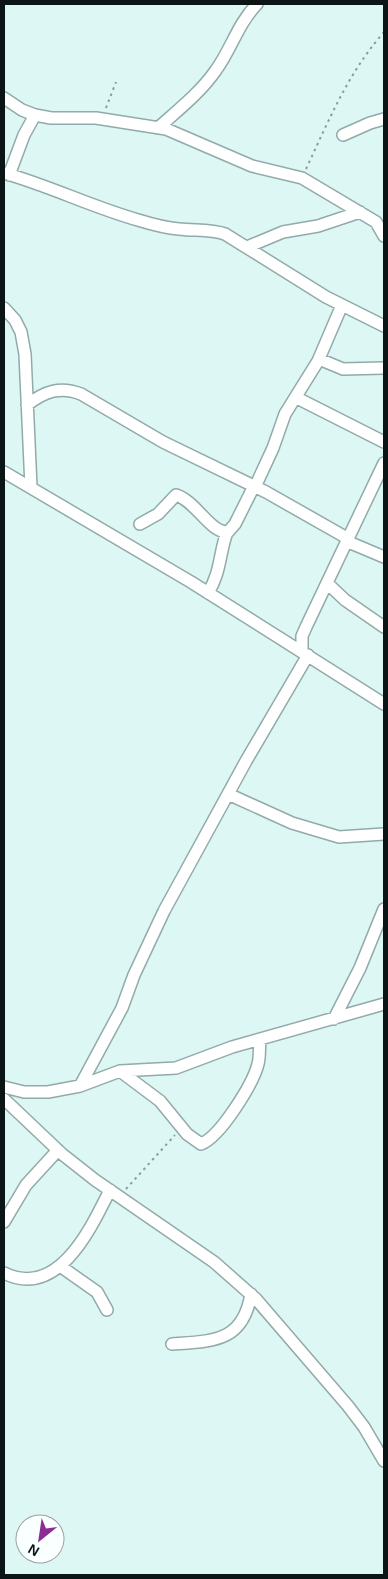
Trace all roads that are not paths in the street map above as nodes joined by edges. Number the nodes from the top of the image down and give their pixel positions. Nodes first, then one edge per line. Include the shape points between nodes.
1 (257, 4) edge
2 (4, 98) edge
3 (36, 115) junction
4 (384, 119) edge
5 (158, 128) junction
6 (343, 135) dead end
7 (6, 174) edge
8 (360, 212) junction
9 (383, 230) edge
10 (247, 247) junction
11 (342, 305) junction
12 (4, 308) edge
13 (384, 326) edge
14 (319, 359) junction
15 (384, 368) edge
16 (297, 398) junction
17 (27, 405) junction
18 (384, 442) edge
19 (384, 463) edge
20 (4, 472) edge
21 (254, 486) junction
22 (31, 487) junction
23 (140, 524) dead end
24 (227, 532) junction
25 (346, 539) junction
26 (384, 557) edge
27 (327, 583) junction
28 (208, 592) junction
29 (384, 627) edge
30 (305, 654) junction
31 (384, 704) edge
32 (228, 794) junction
33 (384, 834) edge
34 (384, 909) edge
35 (384, 1004) edge
36 (334, 1019) junction
37 (260, 1040) junction
38 (120, 1071) junction
39 (80, 1086) junction
40 (4, 1088) edge
41 (4, 1099) edge
42 (58, 1150) junction
43 (115, 1193) junction
44 (4, 1222) edge
45 (60, 1266) junction
46 (4, 1273) edge
47 (251, 1294) junction
48 (107, 1310) dead end
49 (172, 1344) dead end
50 (384, 1461) edge

1 - 5 street via 242,22 218,69
2 - 3 street
3 - 5 street via 101,119
3 - 7 street
4 - 6 street
5 - 8 street via 252,166 302,178
7 - 10 street via 139,220 177,229 216,231
8 - 9 street
8 - 10 street via 318,226 283,232
10 - 11 street
11 - 13 street
11 - 14 street
12 - 17 street via 21,332
14 - 15 street via 343,369
14 - 16 street
16 - 18 street
16 - 21 street via 285,414
17 - 21 street via 49,392 73,391 163,442
17 - 22 street
19 - 25 street
20 - 22 street
21 - 24 street via 235,524
21 - 25 street
22 - 28 street
23 - 24 street via 158,514 176,495
24 - 28 street via 219,574
25 - 26 street
25 - 27 street
27 - 29 street
27 - 30 street via 302,636
28 - 30 street
30 - 31 street
30 - 32 street
32 - 33 street via 292,823 339,837
32 - 39 street via 155,929 122,1008
34 - 36 street via 360,968
35 - 36 street
36 - 37 street
37 - 38 street via 176,1068
37 - 38 street via 254,1075 217,1133 201,1144 182,1128 160,1101
38 - 39 street
39 - 40 street via 48,1092
41 - 42 street
42 - 43 street
42 - 44 street via 26,1185
43 - 45 street
43 - 47 street via 214,1262
45 - 46 street via 49,1274 30,1278
45 - 48 street via 97,1292
47 - 49 street via 247,1315 234,1331 212,1339
47 - 50 street via 348,1406

